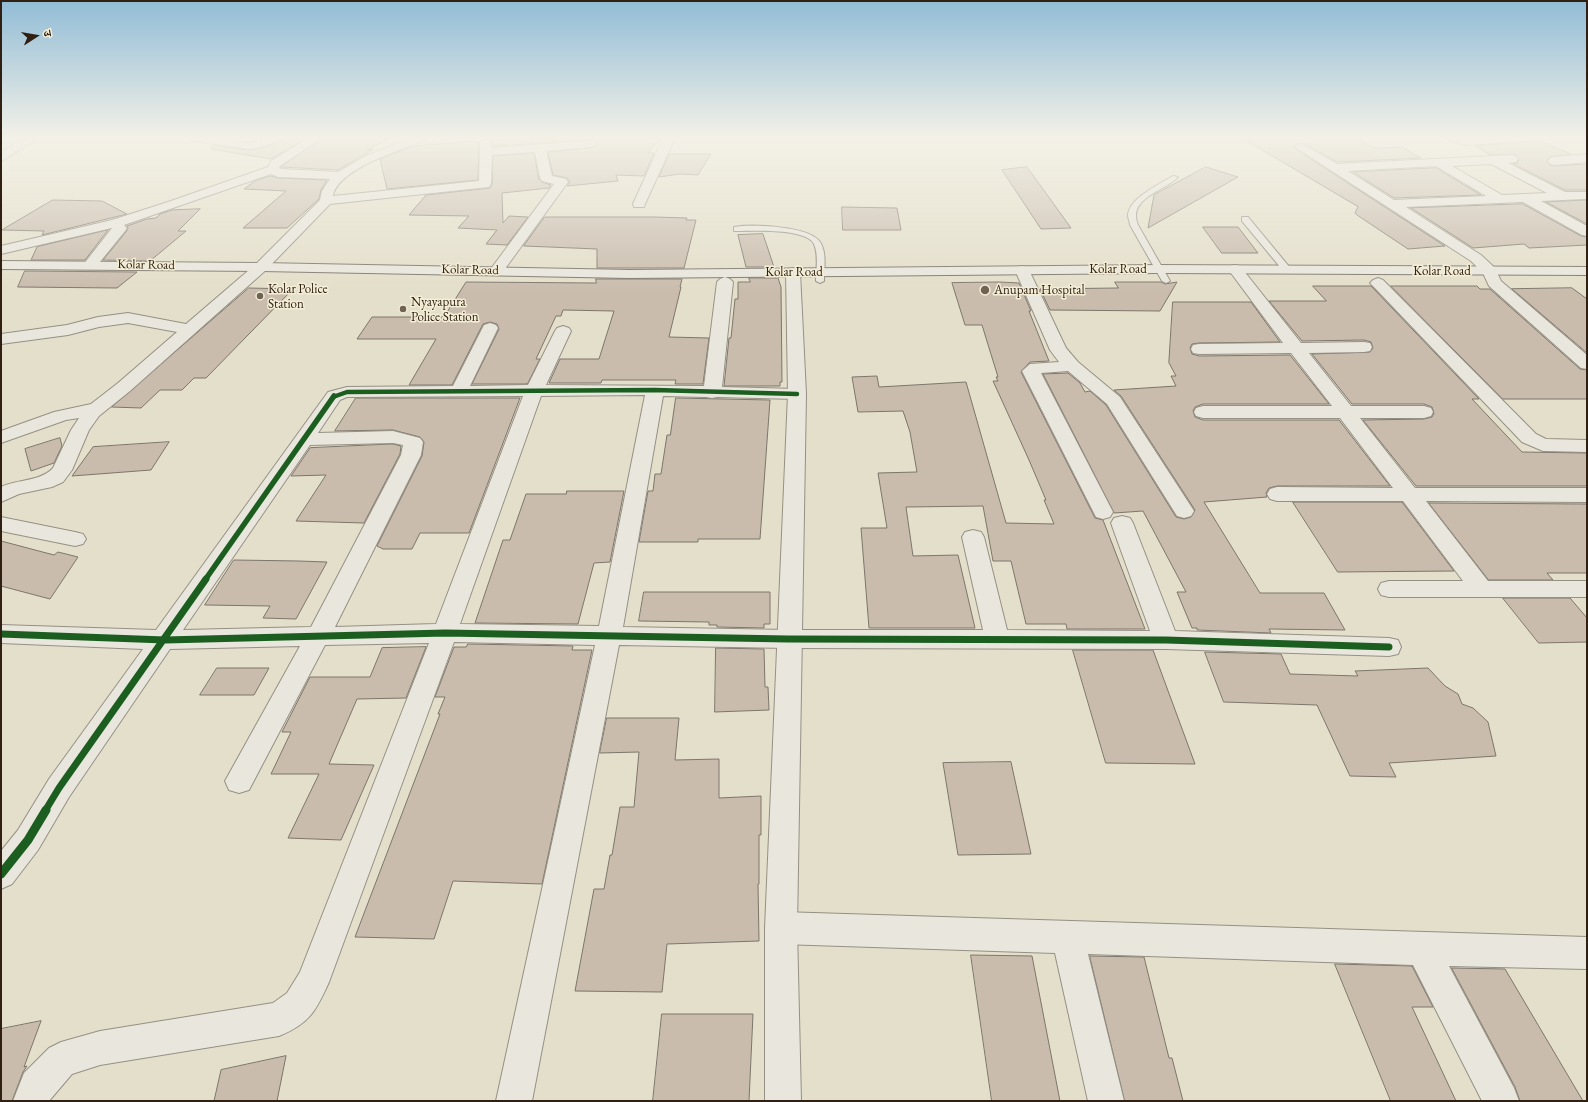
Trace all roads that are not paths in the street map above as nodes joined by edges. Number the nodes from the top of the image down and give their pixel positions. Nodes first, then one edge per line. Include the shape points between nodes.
1 (219, 189) edge
2 (328, 189) edge
3 (434, 189) edge
4 (557, 189) edge
5 (646, 189) edge
6 (1155, 189) edge
7 (1370, 189) edge
8 (1485, 189) edge
9 (1551, 189) edge
10 (1564, 196) junction
11 (1585, 196) dead end
12 (1500, 198) junction
13 (1526, 198) junction
14 (326, 201) junction
15 (639, 204) dead end
16 (1393, 204) junction
17 (1245, 219) dead end
18 (120, 228) dead end
19 (737, 229) dead end
20 (1587, 232) edge
21 (1, 250) edge
22 (1, 265) edge
23 (90, 265) junction
24 (261, 267) junction
25 (497, 270) junction
26 (1288, 271) junction
27 (1587, 271) edge
28 (1, 275) edge
29 (451, 275) junction
30 (1024, 275) junction
31 (1163, 275) junction
32 (1240, 275) junction
33 (793, 277) junction
34 (820, 277) junction
35 (1492, 277) junction
36 (248, 278) junction
37 (725, 282) junction
38 (1378, 283) junction
39 (1587, 284) edge
40 (490, 328) dead end
41 (189, 330) junction
42 (562, 331) dead end
43 (1, 339) edge
44 (1295, 347) junction
45 (1364, 348) dead end
46 (1199, 349) dead end
47 (1586, 363) edge
48 (1072, 366) junction
49 (655, 390) junction
50 (459, 391) junction
51 (534, 392) junction
52 (712, 392) junction
53 (797, 394) junction
54 (98, 408) junction
55 (1204, 412) dead end
56 (1347, 412) junction
57 (1424, 412) dead end
58 (1, 437) edge
59 (304, 439) junction
60 (1587, 446) edge
61 (1277, 494) dead end
62 (1, 495) edge
63 (1409, 495) junction
64 (1587, 496) edge
65 (1184, 511) dead end
66 (1103, 512) dead end
67 (1122, 523) dead end
68 (1, 524) edge
69 (973, 537) dead end
70 (75, 538) dead end
71 (1389, 589) dead end
72 (1587, 589) edge
73 (1483, 590) junction
74 (445, 633) junction
75 (1, 634) edge
76 (609, 635) junction
77 (318, 636) junction
78 (788, 639) junction
79 (997, 639) junction
80 (165, 640) junction
81 (1166, 640) junction
82 (1390, 647) dead end
83 (239, 780) dead end
84 (1, 874) edge
85 (781, 928) junction
86 (1068, 938) junction
87 (1422, 949) junction
88 (1587, 953) edge
89 (31, 1101) edge
90 (514, 1101) edge
91 (784, 1101) edge
92 (1106, 1101) edge
93 (1501, 1101) edge

1 - 21 street via 118,222
2 - 14 street
3 - 14 street
4 - 25 street
5 - 15 street
6 - 31 lane via 1138,200 1132,216
7 - 16 street
8 - 12 street
9 - 10 street
10 - 11 street
10 - 13 street
12 - 13 street
12 - 16 street
13 - 20 street
14 - 24 street
16 - 35 street via 1476,258
17 - 26 lane
18 - 23 street
19 - 34 lane via 791,231 810,237 816,241 819,248
22 - 23 street, Kolar Road
23 - 24 street, Kolar Road
24 - 29 street, Kolar Road
24 - 36 street
25 - 29 street, Kolar Road
25 - 33 street, Kolar Road via 630,274 726,272
26 - 32 street, Kolar Road
26 - 35 street, Kolar Road
27 - 35 street, Kolar Road
28 - 36 street, Kolar Road
29 - 36 street, Kolar Road
29 - 37 street, Kolar Road
30 - 31 street, Kolar Road
30 - 34 street, Kolar Road
30 - 48 street via 1058,350
31 - 32 street, Kolar Road
32 - 38 street, Kolar Road
32 - 44 street
33 - 34 street, Kolar Road
33 - 37 street, Kolar Road
33 - 53 street
35 - 38 street, Kolar Road
35 - 39 street, Kolar Road
35 - 47 street
36 - 41 street
37 - 52 street
38 - 60 street via 1529,438 1543,445
40 - 50 street
41 - 43 street via 128,318 68,330
41 - 54 street
42 - 51 street
44 - 45 street
44 - 46 street
44 - 56 street
48 - 65 street via 1114,401
48 - 66 street via 1036,368 1031,371
49 - 51 street
49 - 52 street
49 - 76 street
50 - 51 street
50 - 59 street via 341,393 334,396
51 - 74 street
52 - 53 street
53 - 78 street
54 - 58 street via 61,416
54 - 62 street via 92,412 80,430 62,470 56,477
55 - 56 street
56 - 57 street
56 - 63 street
59 - 77 street via 393,437 413,442 411,455
59 - 80 street
61 - 63 street
63 - 64 street
63 - 73 street
67 - 81 street
68 - 70 street
69 - 79 street
71 - 73 street
72 - 73 street
74 - 76 street
74 - 77 street
74 - 89 street via 312,982 300,1005 279,1019 100,1048 61,1060 37,1086
75 - 80 street
76 - 78 street
76 - 90 street
77 - 80 street
77 - 83 street
78 - 79 street
78 - 85 street
79 - 81 street
80 - 84 street via 60,788 28,840
81 - 82 street
85 - 86 street
85 - 91 street
86 - 87 street
86 - 92 street
87 - 88 street
87 - 93 street

